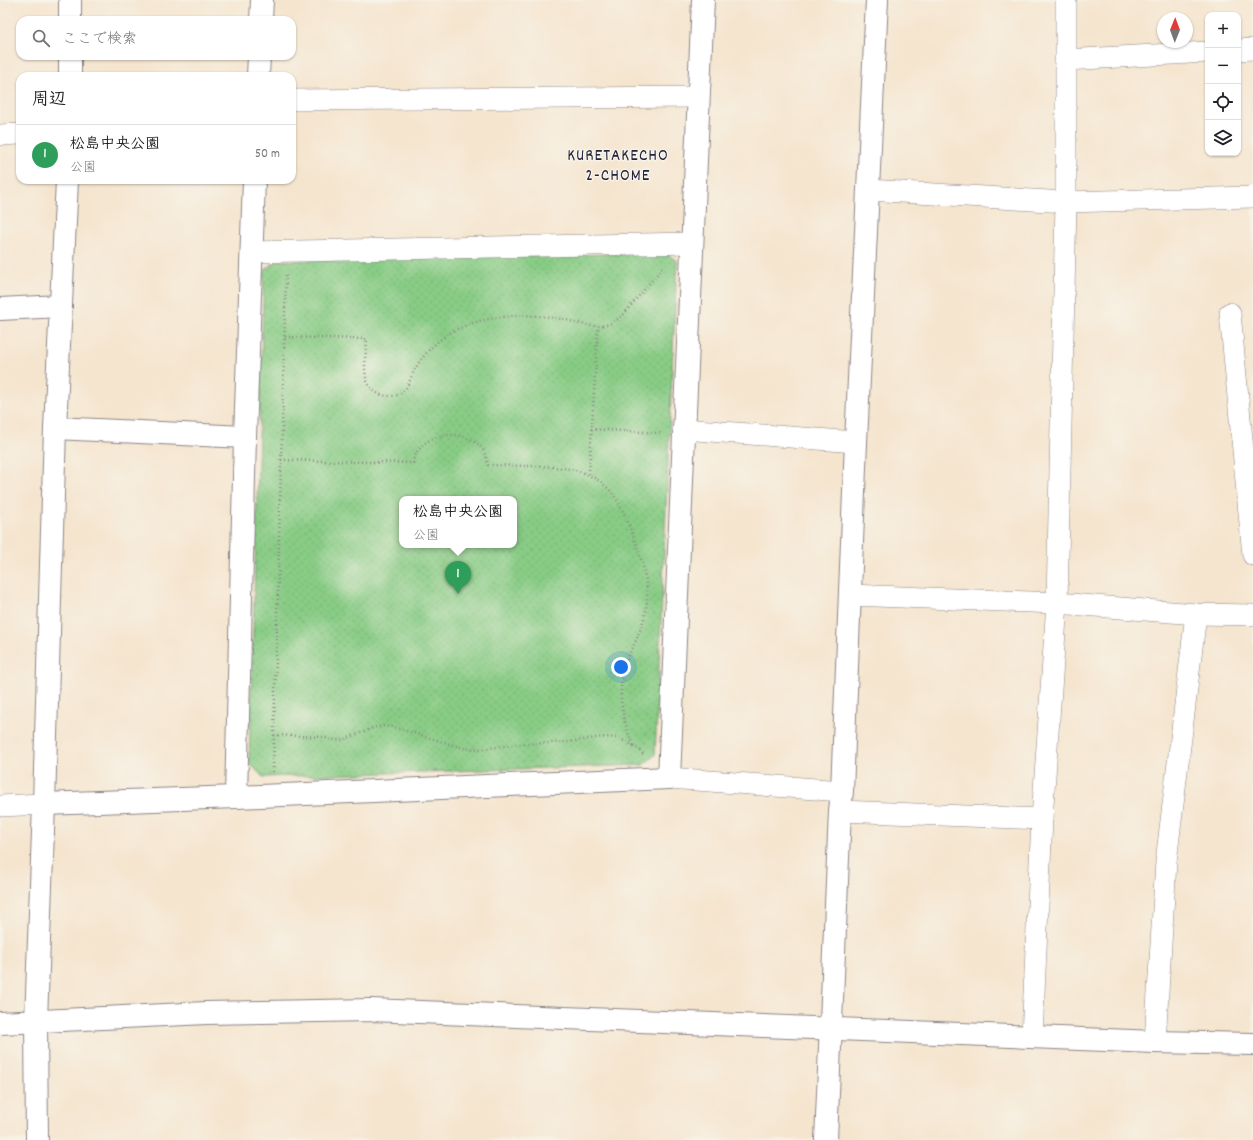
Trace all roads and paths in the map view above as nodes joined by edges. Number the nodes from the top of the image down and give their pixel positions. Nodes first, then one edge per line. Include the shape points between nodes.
1 (70, 0) edge
2 (262, 0) edge
3 (703, 0) edge
4 (877, 0) edge
5 (1066, 0) edge
6 (70, 16) edge
7 (261, 16) edge
8 (1253, 49) edge
9 (1241, 50) edge
10 (1205, 52) edge
11 (70, 60) edge
12 (259, 60) edge
13 (1066, 60) junction
14 (70, 72) edge
15 (258, 72) edge
16 (698, 97) junction
17 (296, 100) edge
18 (16, 134) edge
19 (0, 135) edge
20 (67, 184) edge
21 (254, 184) edge
22 (868, 190) junction
23 (1253, 197) edge
24 (1066, 202) junction
25 (692, 243) junction
26 (251, 252) junction
27 (667, 262) dead end
28 (286, 269) dead end
29 (61, 306) junction
30 (0, 309) edge
31 (1230, 313) dead end
32 (598, 326) junction
33 (285, 337) junction
34 (54, 428) junction
35 (591, 429) junction
36 (683, 429) junction
37 (661, 433) dead end
38 (245, 437) junction
39 (856, 442) junction
40 (281, 460) junction
41 (588, 474) junction
42 (1253, 555) edge
43 (850, 595) junction
44 (1057, 603) junction
45 (1196, 614) junction
46 (1253, 615) edge
47 (274, 735) junction
48 (634, 746) junction
49 (649, 760) dead end
50 (272, 777) dead end
51 (669, 778) junction
52 (236, 797) junction
53 (840, 801) junction
54 (44, 804) junction
55 (0, 806) edge
56 (1042, 819) junction
57 (36, 1021) junction
58 (0, 1023) edge
59 (831, 1029) junction
60 (1032, 1037) junction
61 (1155, 1042) junction
62 (1253, 1044) edge
63 (37, 1140) edge
64 (826, 1140) edge

1 - 6 street
2 - 7 street
3 - 16 street
4 - 22 street
5 - 13 street
8 - 9 street
10 - 13 street
11 - 14 street
12 - 15 street
13 - 24 street
16 - 17 street
16 - 25 street
18 - 19 street
20 - 29 street
21 - 26 street
22 - 24 street
22 - 39 street
23 - 24 street
24 - 44 street
25 - 26 street
25 - 36 street
26 - 38 street
27 - 32 path via 617,321
28 - 33 path
29 - 30 street
29 - 34 street
31 - 42 street
32 - 33 path via 542,316 504,317 473,323 441,338 428,350 405,390 393,396 379,394 368,385 365,371 366,339
32 - 35 path
33 - 40 path
34 - 38 street
34 - 54 street
35 - 37 path
35 - 41 path
36 - 39 street
36 - 51 street
38 - 52 street
39 - 43 street
40 - 41 path via 413,463 414,456 425,443 441,436 455,435 475,442 483,451 488,465 561,467
40 - 47 path
41 - 48 path via 600,481 616,499 642,559 646,583 646,609 622,681 624,717
43 - 44 street
43 - 53 street
44 - 45 street
44 - 56 street
45 - 46 street
45 - 61 street via 1166,862
47 - 48 path via 343,740 373,728 394,726 473,749 614,738
47 - 50 path
48 - 49 path
51 - 52 street
51 - 53 street
52 - 54 street
53 - 56 street
53 - 59 street
54 - 55 street
54 - 57 street
56 - 60 street
57 - 58 street
57 - 59 street via 206,1013 371,1010
57 - 63 street
59 - 60 street
59 - 64 street
60 - 61 street
61 - 62 street

